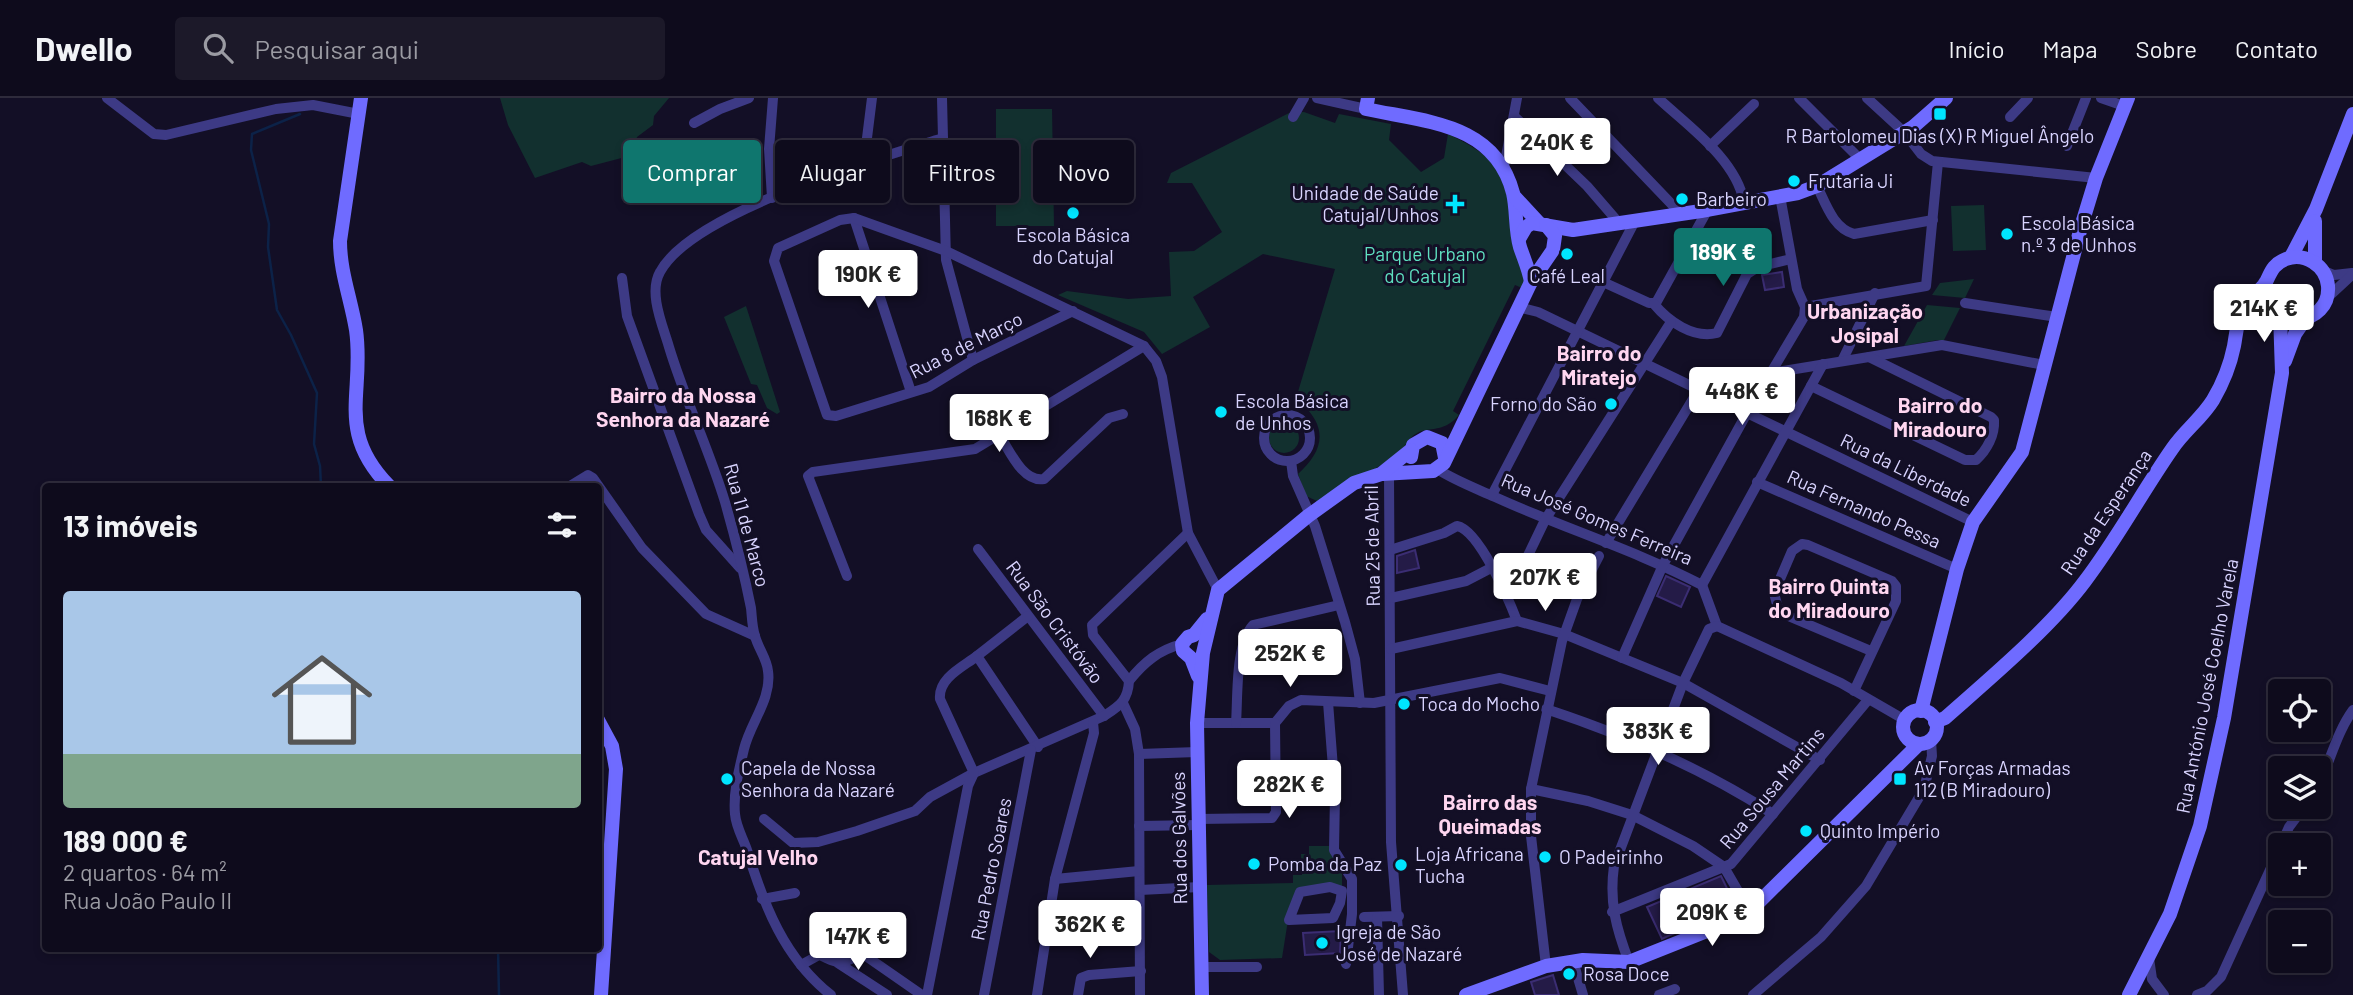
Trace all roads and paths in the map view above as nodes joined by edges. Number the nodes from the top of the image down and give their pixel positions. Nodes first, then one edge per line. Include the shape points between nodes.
1 (107, 98) edge
2 (361, 98) edge
3 (749, 98) edge
4 (773, 98) edge
5 (872, 98) edge
6 (942, 98) edge
7 (1304, 98) edge
8 (1317, 98) edge
9 (1517, 98) edge
10 (1570, 98) edge
11 (1658, 98) edge
12 (1799, 98) edge
13 (1867, 98) edge
14 (2028, 98) edge
15 (2086, 98) edge
16 (2101, 98) edge
17 (1944, 99) edge
18 (2126, 102) edge
19 (1367, 103) edge
20 (1754, 104) dead end
21 (359, 114) junction
22 (2353, 114) edge
23 (1514, 116) junction
24 (1293, 117) dead end
25 (2010, 117) dead end
26 (694, 123) dead end
27 (1904, 132) junction
28 (943, 138) junction
29 (867, 140) edge
30 (1710, 146) junction
31 (2067, 146) dead end
32 (890, 154) edge
33 (1860, 159) junction
34 (1938, 162) junction
35 (1504, 167) junction
36 (2096, 178) junction
37 (1817, 186) junction
38 (1780, 195) junction
39 (1514, 196) junction
40 (775, 197) edge
41 (772, 198) junction
42 (1744, 202) junction
43 (1708, 209) junction
44 (2316, 209) junction
45 (1681, 214) junction
46 (853, 218) junction
47 (1933, 220) junction
48 (1635, 221) junction
49 (1619, 223) junction
50 (1543, 224) junction
51 (1573, 230) junction
52 (1521, 246) junction
53 (1552, 249) junction
54 (946, 251) junction
55 (2291, 257) junction
56 (1791, 259) junction
57 (2319, 266) junction
58 (2353, 274) edge
59 (622, 278) dead end
60 (1531, 282) junction
61 (1603, 282) junction
62 (2265, 283) junction
63 (1875, 293) junction
64 (2326, 298) junction
65 (1965, 303) dead end
66 (1654, 304) junction
67 (1518, 307) junction
68 (1805, 307) junction
69 (2276, 310) junction
70 (1073, 311) junction
71 (2057, 317) junction
72 (2306, 318) junction
73 (1671, 322) junction
74 (2238, 325) junction
75 (1578, 332) junction
76 (1144, 346) junction
77 (1869, 356) junction
78 (973, 360) junction
79 (1842, 361) junction
80 (1823, 364) junction
81 (1645, 365) junction
82 (2044, 365) junction
83 (1771, 373) junction
84 (2281, 373) junction
85 (1811, 386) junction
86 (1699, 389) junction
87 (911, 392) junction
88 (1747, 413) junction
89 (1123, 414) dead end
90 (1461, 421) junction
91 (1787, 431) junction
92 (1000, 436) junction
93 (1432, 437) junction
94 (1411, 450) junction
95 (1291, 461) junction
96 (1436, 466) junction
97 (1385, 473) junction
98 (1757, 482) junction
99 (386, 483) edge
100 (574, 483) edge
101 (596, 483) edge
102 (602, 491) edge
103 (1492, 495) junction
104 (1308, 516) junction
105 (1545, 520) junction
106 (1973, 522) junction
107 (1188, 533) junction
108 (1606, 543) junction
109 (978, 549) dead end
110 (1390, 550) junction
111 (1599, 556) dead end
112 (1663, 565) junction
113 (740, 568) junction
114 (1491, 568) junction
115 (1957, 569) junction
116 (847, 576) dead end
117 (1702, 585) junction
118 (1218, 590) junction
119 (1391, 597) junction
120 (1508, 597) junction
121 (1339, 605) junction
122 (1028, 617) junction
123 (1517, 621) junction
124 (1717, 626) junction
125 (1564, 634) junction
126 (755, 636) junction
127 (1195, 647) junction
128 (1391, 649) junction
129 (1871, 651) junction
130 (978, 656) junction
131 (1622, 658) junction
132 (1129, 681) junction
133 (1683, 684) junction
134 (1550, 691) junction
135 (1854, 691) junction
136 (1391, 700) junction
137 (1868, 700) junction
138 (1328, 702) junction
139 (1123, 703) junction
140 (1360, 703) junction
141 (1546, 709) junction
142 (2353, 710) edge
143 (1921, 711) junction
144 (1104, 716) junction
145 (1905, 720) junction
146 (1093, 722) junction
147 (1935, 722) junction
148 (1197, 723) junction
149 (1236, 723) junction
150 (1275, 723) junction
151 (602, 727) edge
152 (1919, 741) junction
153 (1035, 749) junction
154 (1657, 750) junction
155 (1197, 752) junction
156 (1139, 754) junction
157 (2331, 759) edge
158 (1820, 760) junction
159 (974, 774) junction
160 (1531, 789) junction
161 (1773, 814) junction
162 (1632, 815) junction
163 (764, 819) dead end
164 (1198, 822) junction
165 (1139, 826) junction
166 (1724, 867) junction
167 (1139, 871) junction
168 (2268, 875) edge
169 (1055, 879) junction
170 (1200, 887) junction
171 (1140, 890) junction
172 (795, 893) dead end
173 (1343, 893) joint
174 (762, 899) junction
175 (1749, 910) junction
176 (1612, 912) junction
177 (1399, 916) junction
178 (1364, 917) dead end
179 (1377, 917) junction
180 (886, 926) dead end
181 (860, 952) junction
182 (2148, 957) junction
183 (1573, 961) junction
184 (1629, 962) junction
185 (838, 963) junction
186 (1346, 964) dead end
187 (801, 965) junction
188 (1546, 966) junction
189 (1201, 967) junction
190 (1257, 967) dead end
191 (1141, 971) junction
192 (1675, 989) dead end
193 (1482, 992) edge
194 (601, 995) edge
195 (831, 995) edge
196 (887, 995) edge
197 (922, 995) edge
198 (927, 995) edge
199 (984, 995) edge
200 (1037, 995) edge
201 (1078, 995) edge
202 (1140, 995) edge
203 (1202, 995) edge
204 (1379, 995) edge
205 (1403, 995) edge
206 (1466, 995) edge
207 (1583, 995) edge
208 (1660, 995) edge
209 (1753, 995) edge
210 (2130, 995) edge
211 (2164, 995) edge
212 (2197, 995) edge

1 - 21 street via 155,134 166,135 313,105
2 - 21 street
3 - 26 street
4 - 41 street
5 - 29 street
6 - 28 street
7 - 24 street
8 - 19 street
9 - 23 street
10 - 45 street
11 - 30 street
12 - 33 street
13 - 27 street
14 - 25 street
15 - 31 street
16 - 18 street
17 - 27 street
18 - 36 street
19 - 35 street via 1455,129 1484,145
20 - 30 street
21 - 99 street via 340,257 356,331 355,423 363,451
22 - 44 street
23 - 35 street
23 - 49 street
27 - 33 street
27 - 34 street via 1921,154
28 - 32 street, Rua 11 de Marco
28 - 54 street
30 - 42 street via 1733,175
33 - 37 street
34 - 36 street
34 - 47 street
35 - 39 street
36 - 71 street
37 - 38 street
37 - 47 street via 1836,223 1847,232
38 - 42 street
38 - 56 street
39 - 50 street
39 - 52 street
40 - 41 street, Rua 11 de Marco
41 - 113 street, Rua 11 de Marco via 696,237 669,259 658,278 658,310 680,383 714,467
42 - 43 street
43 - 45 street
43 - 66 street
44 - 55 street
44 - 57 street
45 - 48 street
46 - 54 street
46 - 87 street
46 - 87 street, Rua 8 de Março via 778,248 774,261 827,415
47 - 63 street via 1926,286
48 - 49 street
48 - 61 street
49 - 51 street
50 - 51 street
50 - 52 street via 1526,227
50 - 53 street via 1552,230
51 - 53 street
52 - 53 street via 1535,259
52 - 60 street
53 - 60 street
54 - 70 street
54 - 78 street via 948,277
55 - 57 street
55 - 62 street via 2272,269
56 - 68 street
56 - 73 street via 1747,274 1717,333 1696,332
57 - 58 street via 2334,275
57 - 64 street via 2328,287
58 - 64 street
59 - 113 street via 627,316 699,514 706,530
60 - 67 street
61 - 66 street
61 - 75 street
62 - 69 street via 2266,295
62 - 74 street, Rua da Esperança via 2242,310
63 - 68 street
63 - 79 street
64 - 72 street via 2316,313
65 - 71 street
66 - 73 street
67 - 75 street, Rua da Liberdade
67 - 90 street
68 - 83 street via 1804,317
69 - 72 street via 2295,319
69 - 74 street via 2249,312
69 - 84 street, Rua António José Coelho Varela
70 - 76 street
70 - 78 street, Rua 8 de Março
71 - 82 street
72 - 84 street, Rua António José Coelho Varela
73 - 81 street
74 - 147 street, Rua da Esperança via 2225,379 2211,403 2177,441 2084,583 2001,666
75 - 81 street, Rua da Liberdade
75 - 103 street
76 - 92 street
76 - 107 street via 1162,377
77 - 79 street
77 - 82 street via 1942,345
77 - 85 street via 1994,420 1984,452 1971,462
78 - 87 street, Rua 8 de Março via 929,387
79 - 80 street
80 - 83 street
80 - 85 street
81 - 86 street, Rua da Liberdade
81 - 105 street
82 - 106 street via 2022,452
83 - 88 street
84 - 182 street, Rua António José Coelho Varela via 2224,718 2203,812 2170,914
85 - 91 street
86 - 88 street, Rua da Liberdade
86 - 108 street
88 - 91 street, Rua da Liberdade
88 - 112 street
89 - 92 street via 1109,418 1044,479 1026,475
90 - 93 street
90 - 96 street via 1454,444
91 - 98 street
91 - 106 street, Rua da Liberdade
92 - 116 street via 975,449 808,476
93 - 94 street via 1417,441
93 - 96 street via 1441,443
94 - 96 street via 1412,461
94 - 97 street
95 - 95 street via 1304,454 1310,433 1296,416 1280,416 1265,432 1266,447 1276,459
95 - 104 street
96 - 97 street
96 - 103 street, Rua José Gomes Ferreira via 1454,480
97 - 104 street via 1354,483
97 - 110 street, Rua 25 de Abril
98 - 115 street, Rua Fernando Pessa
98 - 117 street
100 - 101 street via 588,475
102 - 126 street via 642,548 706,614
103 - 105 street, Rua José Gomes Ferreira
104 - 118 street
104 - 121 street
105 - 108 street, Rua José Gomes Ferreira
105 - 120 street
106 - 115 street
107 - 118 street
107 - 132 street via 1092,625 1093,635
108 - 112 street, Rua José Gomes Ferreira
109 - 122 street, Rua São Cristóvão
110 - 114 street via 1464,527
110 - 119 street, Rua 25 de Abril
111 - 125 street
112 - 117 street, Rua José Gomes Ferreira
112 - 131 street
113 - 126 street, Rua 11 de Marco
114 - 119 street via 1466,581
114 - 120 street
115 - 143 street
117 - 124 street, Rua José Gomes Ferreira
118 - 127 street
119 - 128 street, Rua 25 de Abril
120 - 123 street
121 - 140 street via 1355,659
121 - 149 street via 1253,625 1240,664
122 - 130 street
122 - 144 street, Rua São Cristóvão
123 - 125 street
123 - 128 street
124 - 133 street via 1709,629
124 - 135 street
125 - 131 street
125 - 134 street
126 - 174 street, Rua 11 de Marco via 768,670 768,691 745,742 735,816
127 - 132 street via 1169,647 1150,658
127 - 148 street, Rua dos Galvões
128 - 136 street, Rua 25 de Abril
129 - 129 street via 1896,601 1896,586 1808,545 1797,547 1774,593 1779,612
129 - 135 street
130 - 153 street
130 - 159 street via 945,680 939,690
131 - 133 street
132 - 139 street
133 - 154 street
133 - 158 street
134 - 136 street via 1500,678
134 - 141 street
135 - 137 street
136 - 140 street
136 - 177 street, Rua 25 de Abril via 1391,842
137 - 145 street
137 - 158 street, Rua Sousa Martins
138 - 140 street
138 - 150 street via 1301,700
138 - 186 street via 1334,850 1352,878
139 - 144 street
139 - 156 street via 1136,729
141 - 154 street
141 - 160 street
142 - 157 street via 2341,727
143 - 145 street
143 - 147 street
144 - 146 street
145 - 152 street via 1903,730
146 - 153 street
146 - 169 street via 1094,733
147 - 152 street via 1936,731
148 - 149 street
148 - 155 street, Rua dos Galvões
149 - 150 street
150 - 164 street via 1276,812 1272,818
151 - 194 street via 612,746 616,769
152 - 175 street
152 - 209 street via 1932,755 1924,789 1866,886 1821,937
153 - 159 street
153 - 199 street, Rua Pedro Soares
154 - 161 street via 1725,783
154 - 162 street
155 - 156 street
155 - 164 street, Rua dos Galvões
156 - 165 street
158 - 161 street, Rua Sousa Martins
159 - 163 street via 915,811 805,844 793,843
159 - 198 street
160 - 162 street
160 - 188 street via 1531,836
161 - 166 street, Rua Sousa Martins via 1738,859
162 - 166 street
162 - 176 street via 1614,866
164 - 165 street
164 - 170 street, Rua dos Galvões
165 - 167 street
166 - 175 street
166 - 176 street, Rua Sousa Martins
167 - 169 street
167 - 171 street
168 - 212 street via 2221,978
169 - 200 street
170 - 171 street
170 - 189 street, Rua dos Galvões
171 - 191 street
172 - 174 street
173 - 173 street via 1333,918 1289,920 1300,892 1330,887
174 - 187 street
175 - 184 street
176 - 184 street
177 - 179 street
177 - 205 street, Rua 25 de Abril
178 - 179 street
179 - 204 street
180 - 181 street
181 - 185 street
181 - 197 street
182 - 210 street, Rua António José Coelho Varela
182 - 211 street via 2152,979
183 - 184 street
183 - 188 street
183 - 207 street
185 - 187 street via 819,955
185 - 196 street
187 - 195 street
188 - 193 street
189 - 190 street
189 - 203 street, Rua dos Galvões
191 - 201 street via 1081,978
191 - 202 street
192 - 208 street
193 - 206 street

